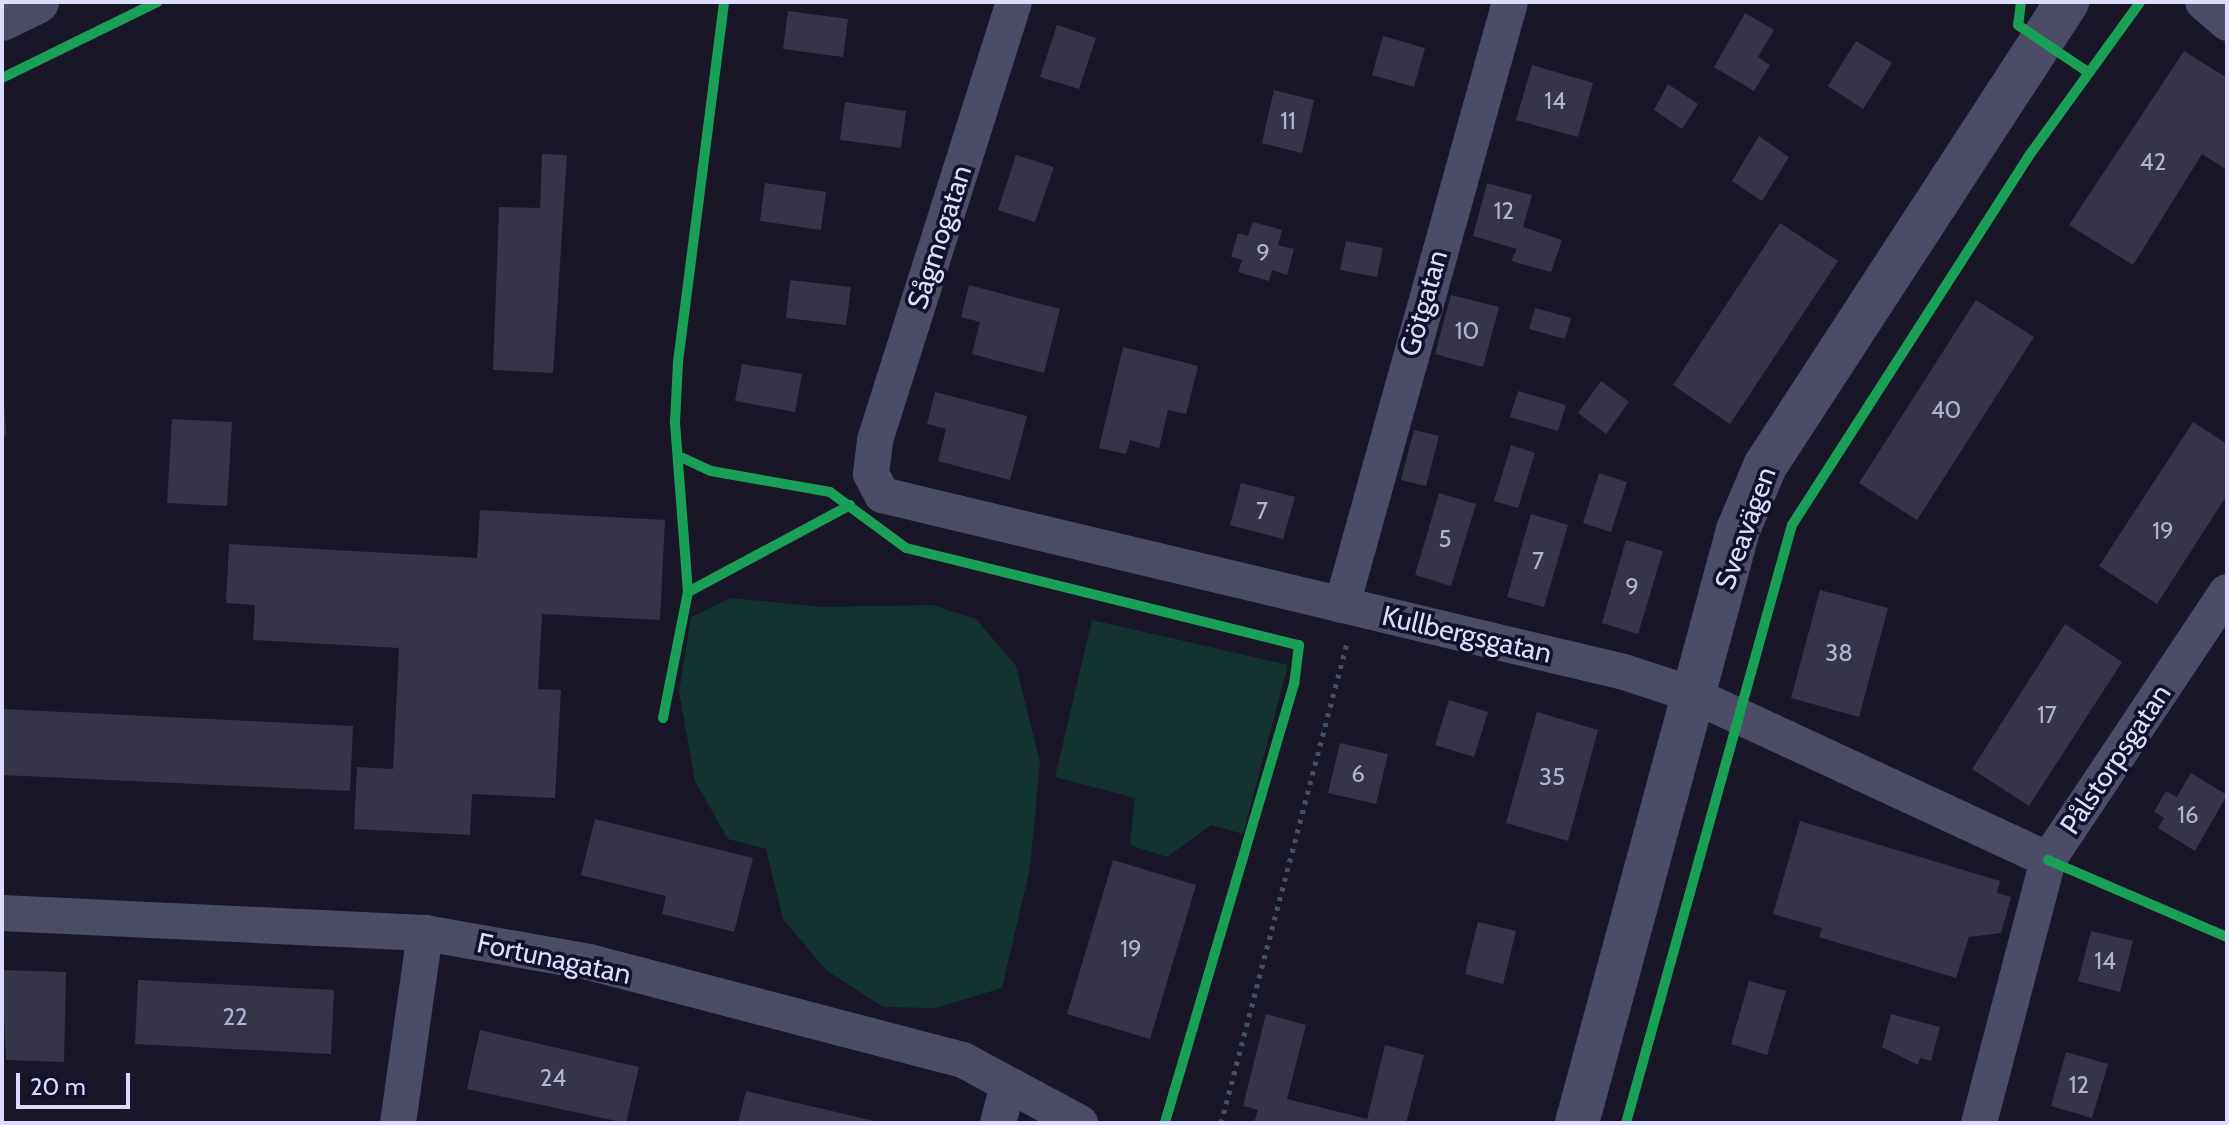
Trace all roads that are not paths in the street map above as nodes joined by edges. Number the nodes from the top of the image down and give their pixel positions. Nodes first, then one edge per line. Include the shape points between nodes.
1 (37, 2) edge
2 (1014, 2) edge
3 (1510, 2) edge
4 (2067, 2) edge
5 (2203, 2) edge
6 (2, 19) edge
7 (2227, 23) edge
8 (871, 474) joint
9 (2227, 592) edge
10 (1349, 606) junction
11 (1691, 694) junction
12 (2048, 860) junction
13 (2, 913) edge
14 (425, 933) junction
15 (1002, 1106) edge
16 (398, 1123) edge
17 (1080, 1123) edge
18 (1577, 1123) edge
19 (1979, 1123) edge

1 - 6 street
2 - 8 street, Sågmogatan via 875,441
3 - 10 street, Götgatan
4 - 11 street, Sveavägen via 1765,466 1738,530
5 - 7 street
8 - 10 street, Kullbergsgatan via 882,495 914,507
9 - 12 street, Pålstorpsgatan
10 - 11 street, Kullbergsgatan
11 - 12 street, Kullbergsgatan
11 - 18 street, Sveavägen
12 - 19 street, Pålstorpsgatan
13 - 14 street, Fortunagatan
14 - 15 street, Fortunagatan via 589,962 963,1060
14 - 16 street
15 - 17 street, Fortunagatan

